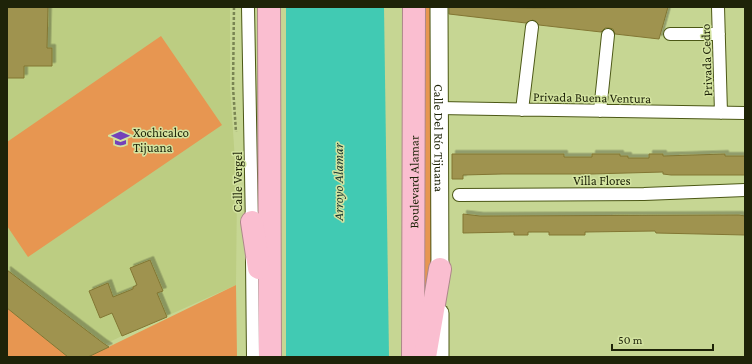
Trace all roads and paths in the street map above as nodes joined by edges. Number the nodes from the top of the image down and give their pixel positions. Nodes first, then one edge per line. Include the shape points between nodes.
1 (248, 7) edge
2 (269, 7) edge
3 (414, 7) edge
4 (440, 7) edge
5 (718, 7) edge
6 (532, 27) dead end
7 (670, 34) dead end
8 (719, 34) junction
9 (608, 35) dead end
10 (439, 108) junction
11 (522, 110) junction
12 (600, 111) junction
13 (721, 113) junction
14 (745, 113) edge
15 (745, 190) edge
16 (439, 195) junction
17 (252, 222) junction
18 (440, 269) junction
19 (252, 357) edge
20 (270, 357) edge
21 (413, 357) edge
22 (426, 357) edge
23 (440, 357) edge

1 - 17 street, Calle Vergel
2 - 20 highway
3 - 21 highway, Boulevard Alamar
4 - 10 street, Calle Del Río Tijuana
5 - 8 street, Privada Cedro
6 - 11 street
7 - 8 street
8 - 13 street, Privada Cedro
9 - 12 street
10 - 11 street, Privada Buena Ventura
10 - 16 street, Calle Del Río Tijuana
11 - 12 street, Privada Buena Ventura
12 - 13 street, Privada Buena Ventura
13 - 14 street, Privada Buena Ventura
15 - 16 street, Villa Flores via 644,194
16 - 18 street, Calle Del Río Tijuana
17 - 19 street, Calle Vergel
17 - 20 highway
18 - 22 highway
18 - 23 street, Calle Del Río Tijuana

